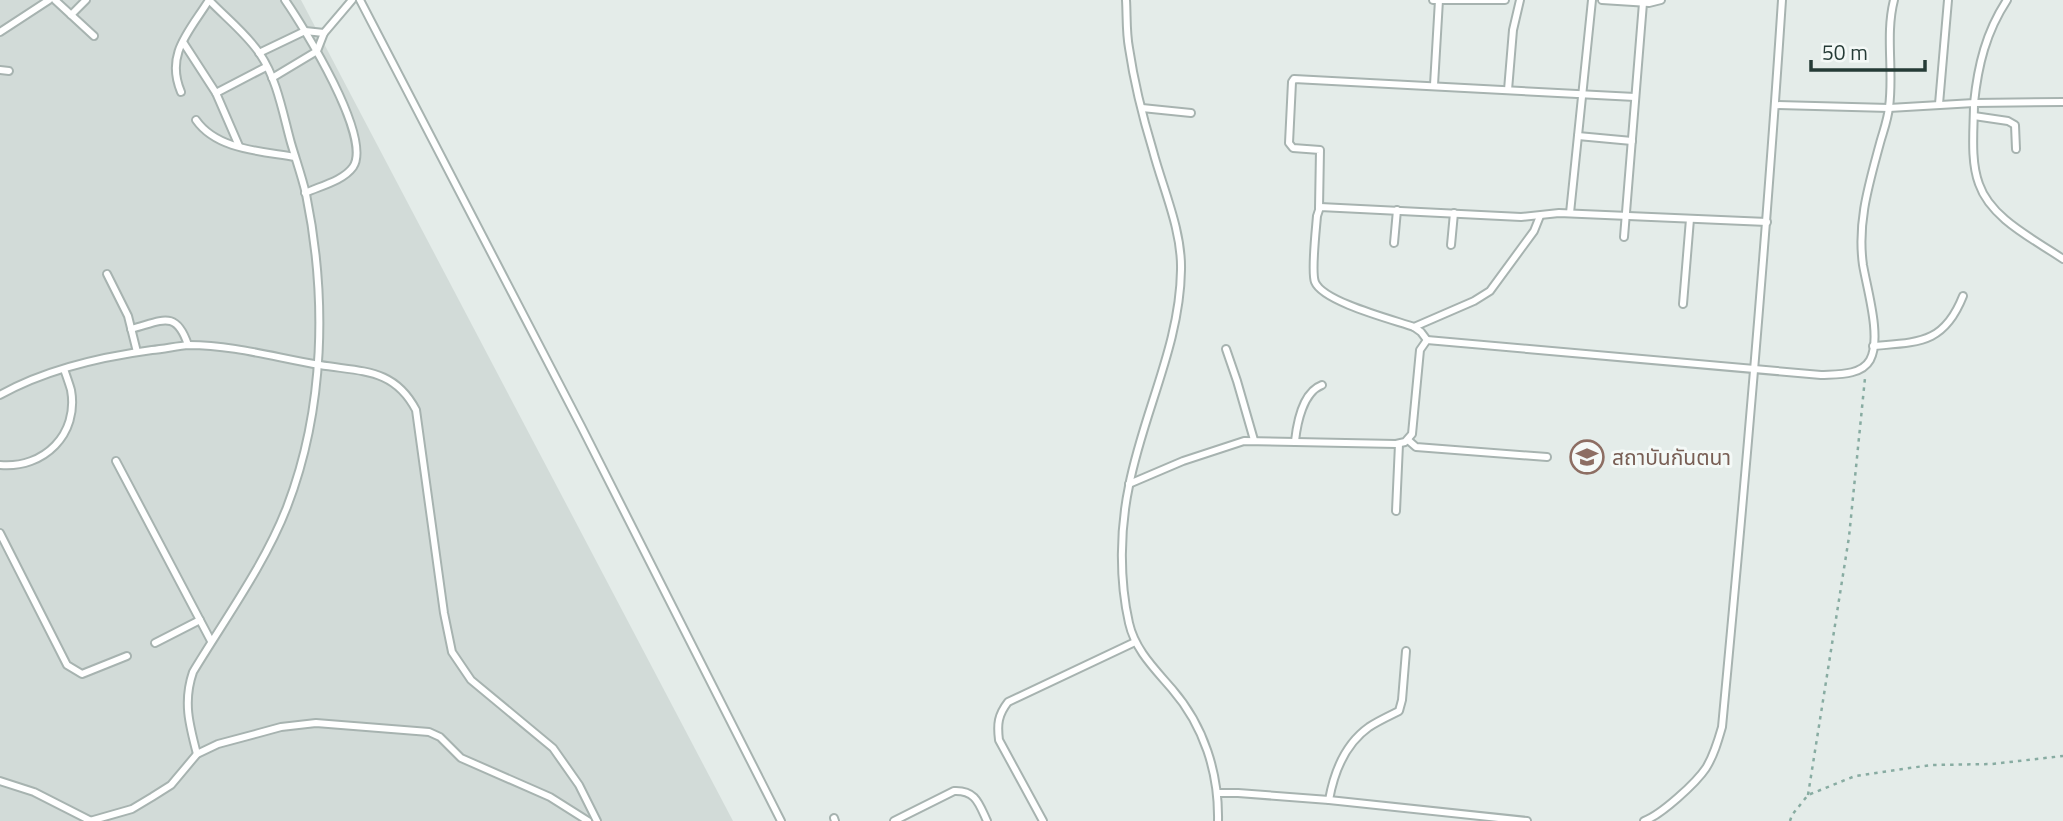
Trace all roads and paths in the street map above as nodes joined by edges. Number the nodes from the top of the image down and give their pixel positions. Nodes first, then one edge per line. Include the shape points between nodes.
1 (49, 0) edge
2 (55, 0) edge
3 (86, 0) edge
4 (209, 0) edge
5 (285, 0) edge
6 (352, 0) edge
7 (360, 0) edge
8 (1126, 0) edge
9 (1437, 0) edge
10 (1505, 0) edge
11 (1520, 0) edge
12 (1592, 0) edge
13 (1602, 0) edge
14 (1661, 0) edge
15 (1782, 0) edge
16 (1894, 0) edge
17 (1948, 0) edge
18 (2007, 0) edge
19 (1643, 3) junction
20 (71, 15) junction
21 (305, 31) junction
22 (0, 32) edge
23 (324, 33) junction
24 (94, 36) dead end
25 (183, 42) junction
26 (317, 51) junction
27 (259, 53) junction
28 (266, 67) junction
29 (0, 70) edge
30 (9, 71) dead end
31 (271, 78) junction
32 (1434, 85) junction
33 (1508, 90) junction
34 (181, 92) dead end
35 (216, 93) junction
36 (1583, 94) junction
37 (1635, 97) junction
38 (2063, 102) edge
39 (1974, 103) junction
40 (1939, 104) junction
41 (1775, 105) junction
42 (1142, 108) junction
43 (1889, 108) junction
44 (1191, 113) dead end
45 (1974, 116) junction
46 (196, 120) dead end
47 (1578, 136) junction
48 (1632, 141) junction
49 (239, 146) junction
50 (2016, 149) dead end
51 (295, 157) junction
52 (305, 193) junction
53 (1319, 208) junction
54 (1397, 210) junction
55 (1454, 214) junction
56 (1570, 214) junction
57 (1540, 216) junction
58 (1626, 216) junction
59 (1690, 219) junction
60 (1767, 222) junction
61 (1624, 237) dead end
62 (1394, 243) dead end
63 (1451, 245) dead end
64 (2063, 259) edge
65 (107, 274) dead end
66 (1963, 296) dead end
67 (1684, 304) dead end
68 (1414, 327) junction
69 (131, 329) junction
70 (1427, 340) junction
71 (188, 345) junction
72 (1873, 346) junction
73 (1226, 349) dead end
74 (137, 352) junction
75 (318, 365) junction
76 (1862, 368) junction
77 (64, 369) junction
78 (1755, 369) junction
79 (1322, 385) dead end
80 (0, 395) edge
81 (1254, 440) junction
82 (1408, 440) junction
83 (1295, 441) junction
84 (1399, 444) junction
85 (1547, 457) dead end
86 (116, 461) dead end
87 (0, 465) edge
88 (1129, 484) junction
89 (1396, 511) dead end
90 (0, 533) edge
91 (200, 620) junction
92 (211, 641) junction
93 (1135, 642) junction
94 (155, 643) dead end
95 (1406, 651) dead end
96 (127, 656) dead end
97 (197, 754) junction
98 (2063, 756) edge
99 (0, 781) edge
100 (1219, 793) junction
101 (1808, 794) junction
102 (1329, 800) junction
103 (1648, 820) edge
104 (91, 821) edge
105 (588, 821) edge
106 (597, 821) edge
107 (781, 821) edge
108 (894, 821) edge
109 (987, 821) edge
110 (1043, 821) edge
111 (1218, 821) edge
112 (1527, 821) edge
113 (1790, 821) edge

1 - 22 lane
2 - 20 lane
3 - 20 lane
4 - 25 lane
4 - 27 lane
5 - 21 lane
6 - 23 lane
7 - 107 lane
8 - 42 lane via 1129,47
9 - 10 lane
9 - 32 lane
11 - 33 lane
12 - 36 lane
13 - 19 lane
14 - 19 lane
15 - 41 lane
16 - 43 lane
17 - 40 lane
18 - 39 lane via 1986,40
19 - 37 lane
20 - 24 lane
21 - 23 lane
21 - 26 lane
21 - 27 lane
23 - 26 lane
25 - 34 lane via 174,63
25 - 35 lane
26 - 31 lane
26 - 52 lane via 352,126 356,158 342,176
27 - 28 lane
28 - 31 lane
28 - 35 lane
29 - 30 lane
31 - 51 lane
32 - 33 lane
32 - 53 lane via 1293,80 1289,144 1320,150
33 - 36 lane
35 - 49 lane
36 - 37 lane
36 - 47 lane
37 - 48 lane
38 - 39 lane
39 - 40 lane
39 - 45 lane
40 - 43 lane
41 - 43 lane
41 - 60 lane
42 - 44 lane
42 - 88 lane via 1174,221 1181,266 1173,333
43 - 72 lane via 1863,203 1861,239
45 - 50 lane via 2015,125
45 - 64 lane via 1976,175 1986,201
46 - 49 lane via 215,138
47 - 48 lane
47 - 56 lane
48 - 58 lane
49 - 51 lane
51 - 52 lane
52 - 75 lane via 316,262
53 - 54 lane
53 - 68 lane via 1314,277 1319,288 1351,306
54 - 55 lane
54 - 62 lane
55 - 57 lane
55 - 63 lane
56 - 57 lane
56 - 58 lane
57 - 68 lane via 1490,291
58 - 59 lane
58 - 61 lane
59 - 60 lane
59 - 67 lane
60 - 78 lane
65 - 69 lane
66 - 72 lane via 1942,331 1918,341
68 - 70 lane
69 - 71 lane via 173,321 183,330
69 - 74 lane
70 - 78 lane
70 - 82 lane via 1420,351
71 - 74 lane
71 - 75 lane
72 - 76 lane via 1871,358
73 - 81 lane
74 - 77 lane
75 - 92 lane via 309,431 288,506
75 - 106 lane via 385,377 408,395 416,410 453,652 471,680 553,748
76 - 78 lane via 1821,375
76 - 101 path via 1865,386 1849,537
77 - 80 lane
77 - 87 lane via 71,412 61,438 46,455 29,464
78 - 103 lane via 1722,727 1705,769
79 - 83 lane via 1300,413
81 - 83 lane
81 - 88 lane via 1183,461
82 - 84 lane
82 - 85 lane via 1416,447
83 - 84 lane
84 - 89 lane
86 - 91 lane
88 - 93 lane via 1122,551
90 - 96 lane via 67,665 82,674
91 - 92 lane
91 - 94 lane
92 - 97 lane via 187,689 187,714
93 - 100 lane via 1203,737
93 - 110 lane via 1008,702 1000,712 999,740
95 - 102 lane via 1399,711 1369,727 1355,741 1332,780
97 - 104 lane via 171,785 132,809
97 - 105 lane via 281,727 316,723 429,732 461,758 550,797
98 - 101 path via 1931,765 1855,776
99 - 104 lane via 34,792
100 - 102 lane
100 - 111 lane
101 - 113 path
102 - 112 lane
108 - 109 lane via 964,790 975,796

